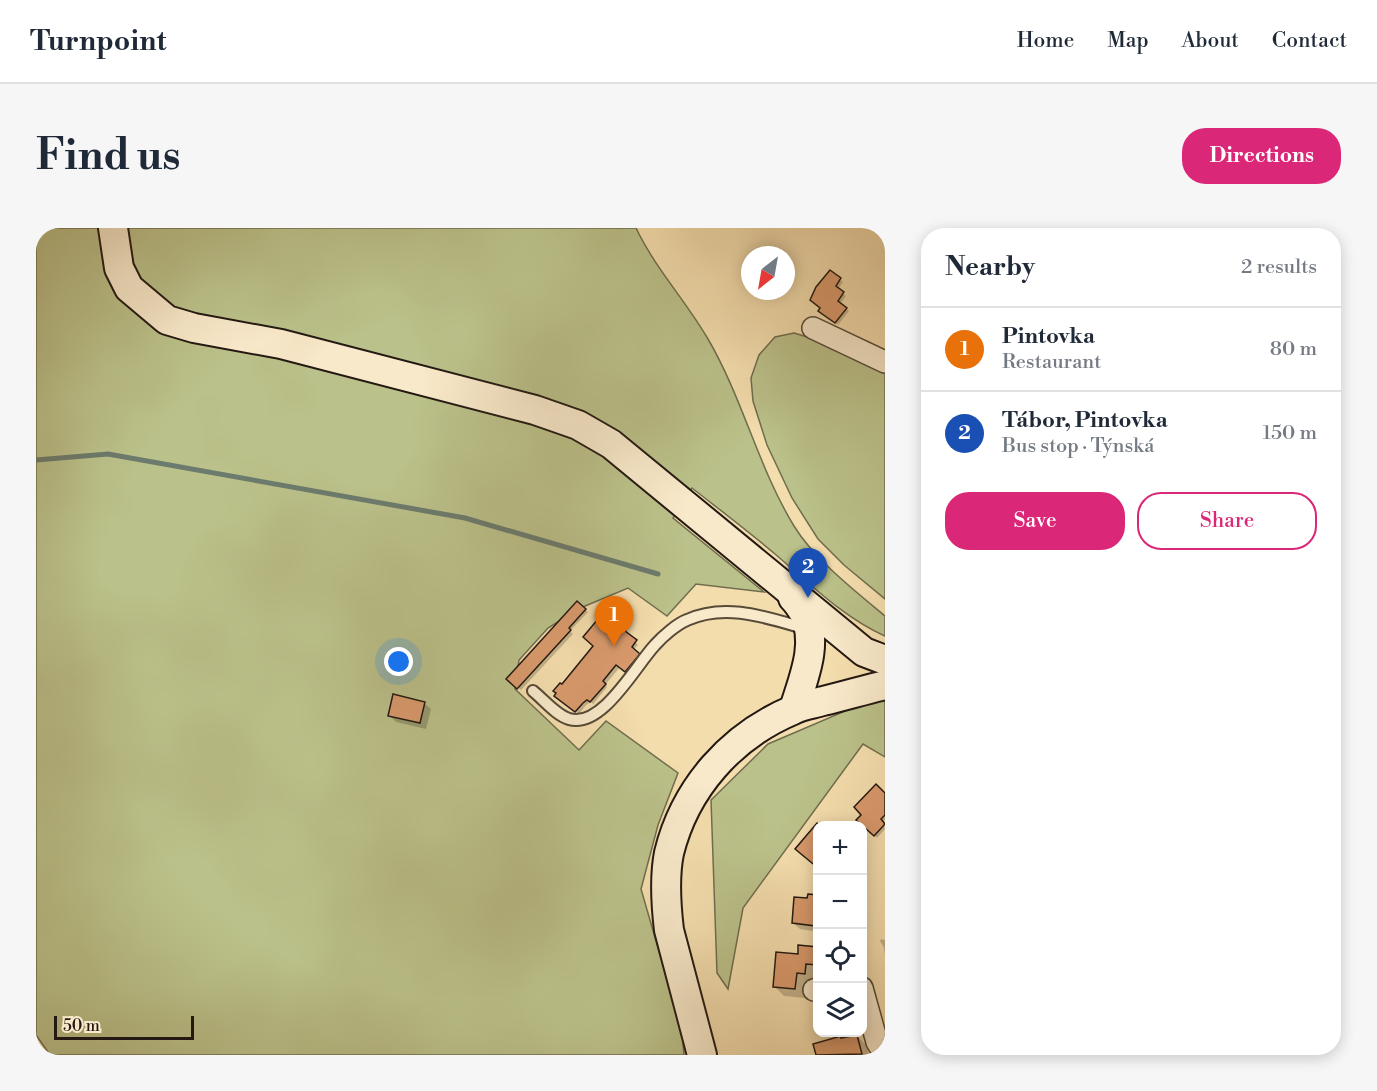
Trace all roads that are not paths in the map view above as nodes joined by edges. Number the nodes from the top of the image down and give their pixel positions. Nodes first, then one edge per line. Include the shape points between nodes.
1 (113, 228) edge
2 (813, 328) dead end
3 (885, 362) edge
4 (789, 592) junction
5 (809, 630) junction
6 (885, 660) edge
7 (885, 685) edge
8 (533, 691) dead end
9 (794, 709) junction
10 (867, 1006) edge
11 (702, 1055) edge
12 (885, 1055) edge

1 - 4 street via 118,268 129,288 168,320 281,344 535,410 578,425 611,444
2 - 3 street
4 - 5 street via 804,613
4 - 6 street via 864,652
5 - 8 lane via 722,610 686,620 656,643 608,704 588,717 566,718
5 - 9 street via 810,651
7 - 9 street
9 - 11 street via 749,734 714,765 685,809 669,854 669,930
10 - 12 street via 877,1042

